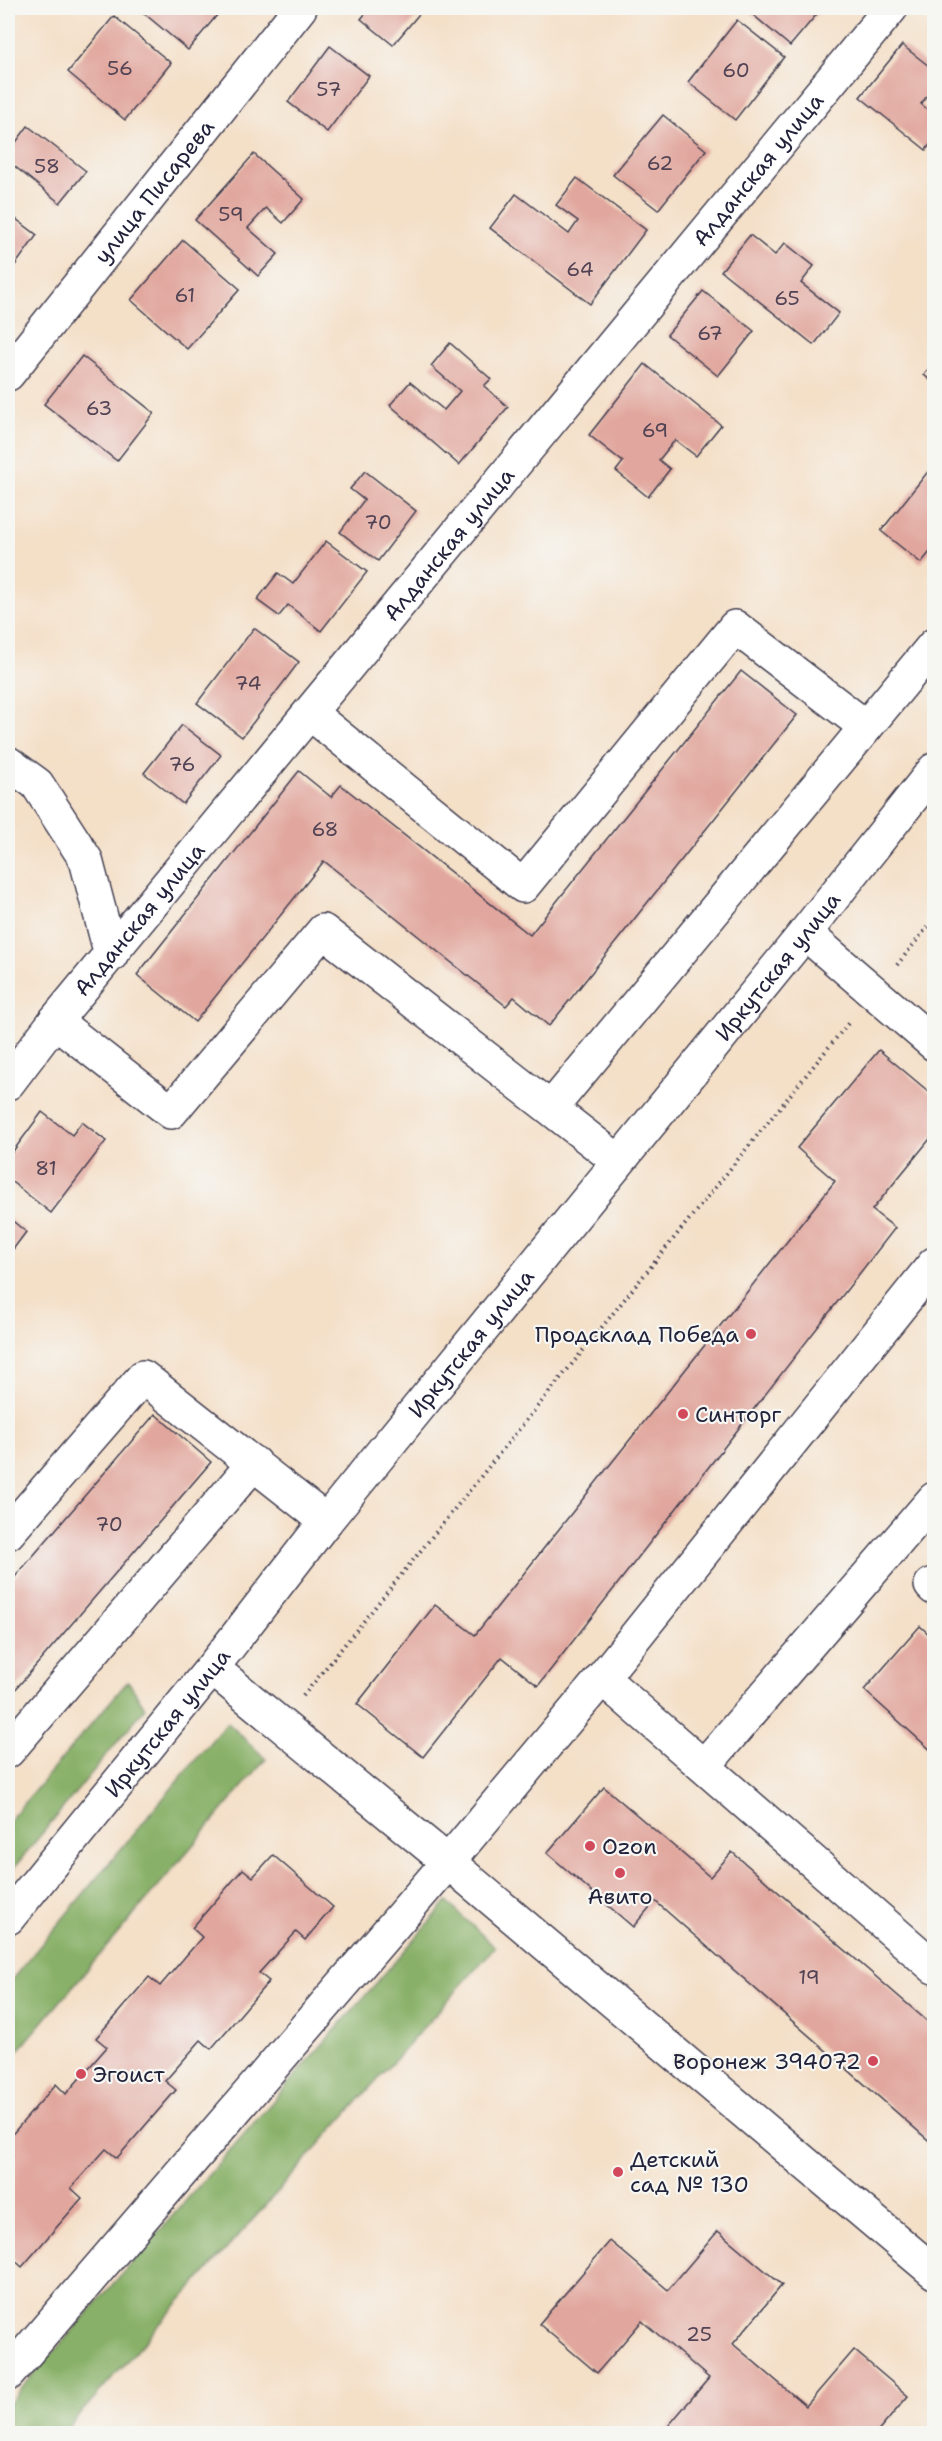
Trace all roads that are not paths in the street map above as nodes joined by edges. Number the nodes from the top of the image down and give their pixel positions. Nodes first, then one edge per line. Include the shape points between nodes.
1 (300, 8) edge
2 (891, 8) edge
3 (8, 374) edge
4 (934, 645) edge
5 (311, 714) junction
6 (866, 727) junction
7 (8, 763) edge
8 (934, 770) edge
9 (805, 933) junction
10 (111, 955) junction
11 (56, 1021) junction
12 (934, 1044) edge
13 (8, 1083) edge
14 (551, 1108) junction
15 (618, 1161) junction
16 (934, 1264) edge
17 (254, 1463) junction
18 (934, 1499) edge
19 (326, 1521) junction
20 (8, 1533) edge
21 (212, 1668) junction
22 (602, 1678) junction
23 (8, 1751) edge
24 (704, 1766) junction
25 (448, 1862) junction
26 (8, 1918) edge
27 (934, 1967) edge
28 (934, 2272) edge
29 (8, 2374) edge

1 - 3 street, улица Писарева
2 - 5 street, Алданская улица
4 - 6 street
5 - 6 street via 523,886 735,627
5 - 10 street, Алданская улица
6 - 14 street
7 - 10 street via 37,784 86,860
8 - 9 street, Иркутская улица
9 - 12 street
9 - 15 street, Иркутская улица
10 - 11 street, Алданская улица
11 - 13 street, Алданская улица
11 - 14 street via 171,1112 323,930
14 - 15 street
15 - 19 street, Иркутская улица
16 - 22 street
17 - 19 street
17 - 20 street via 143,1377
17 - 23 street
18 - 24 street
19 - 21 street, Иркутская улица
21 - 25 street
21 - 26 street, Иркутская улица
22 - 24 street
22 - 25 street
24 - 27 street
25 - 28 street
25 - 29 street

